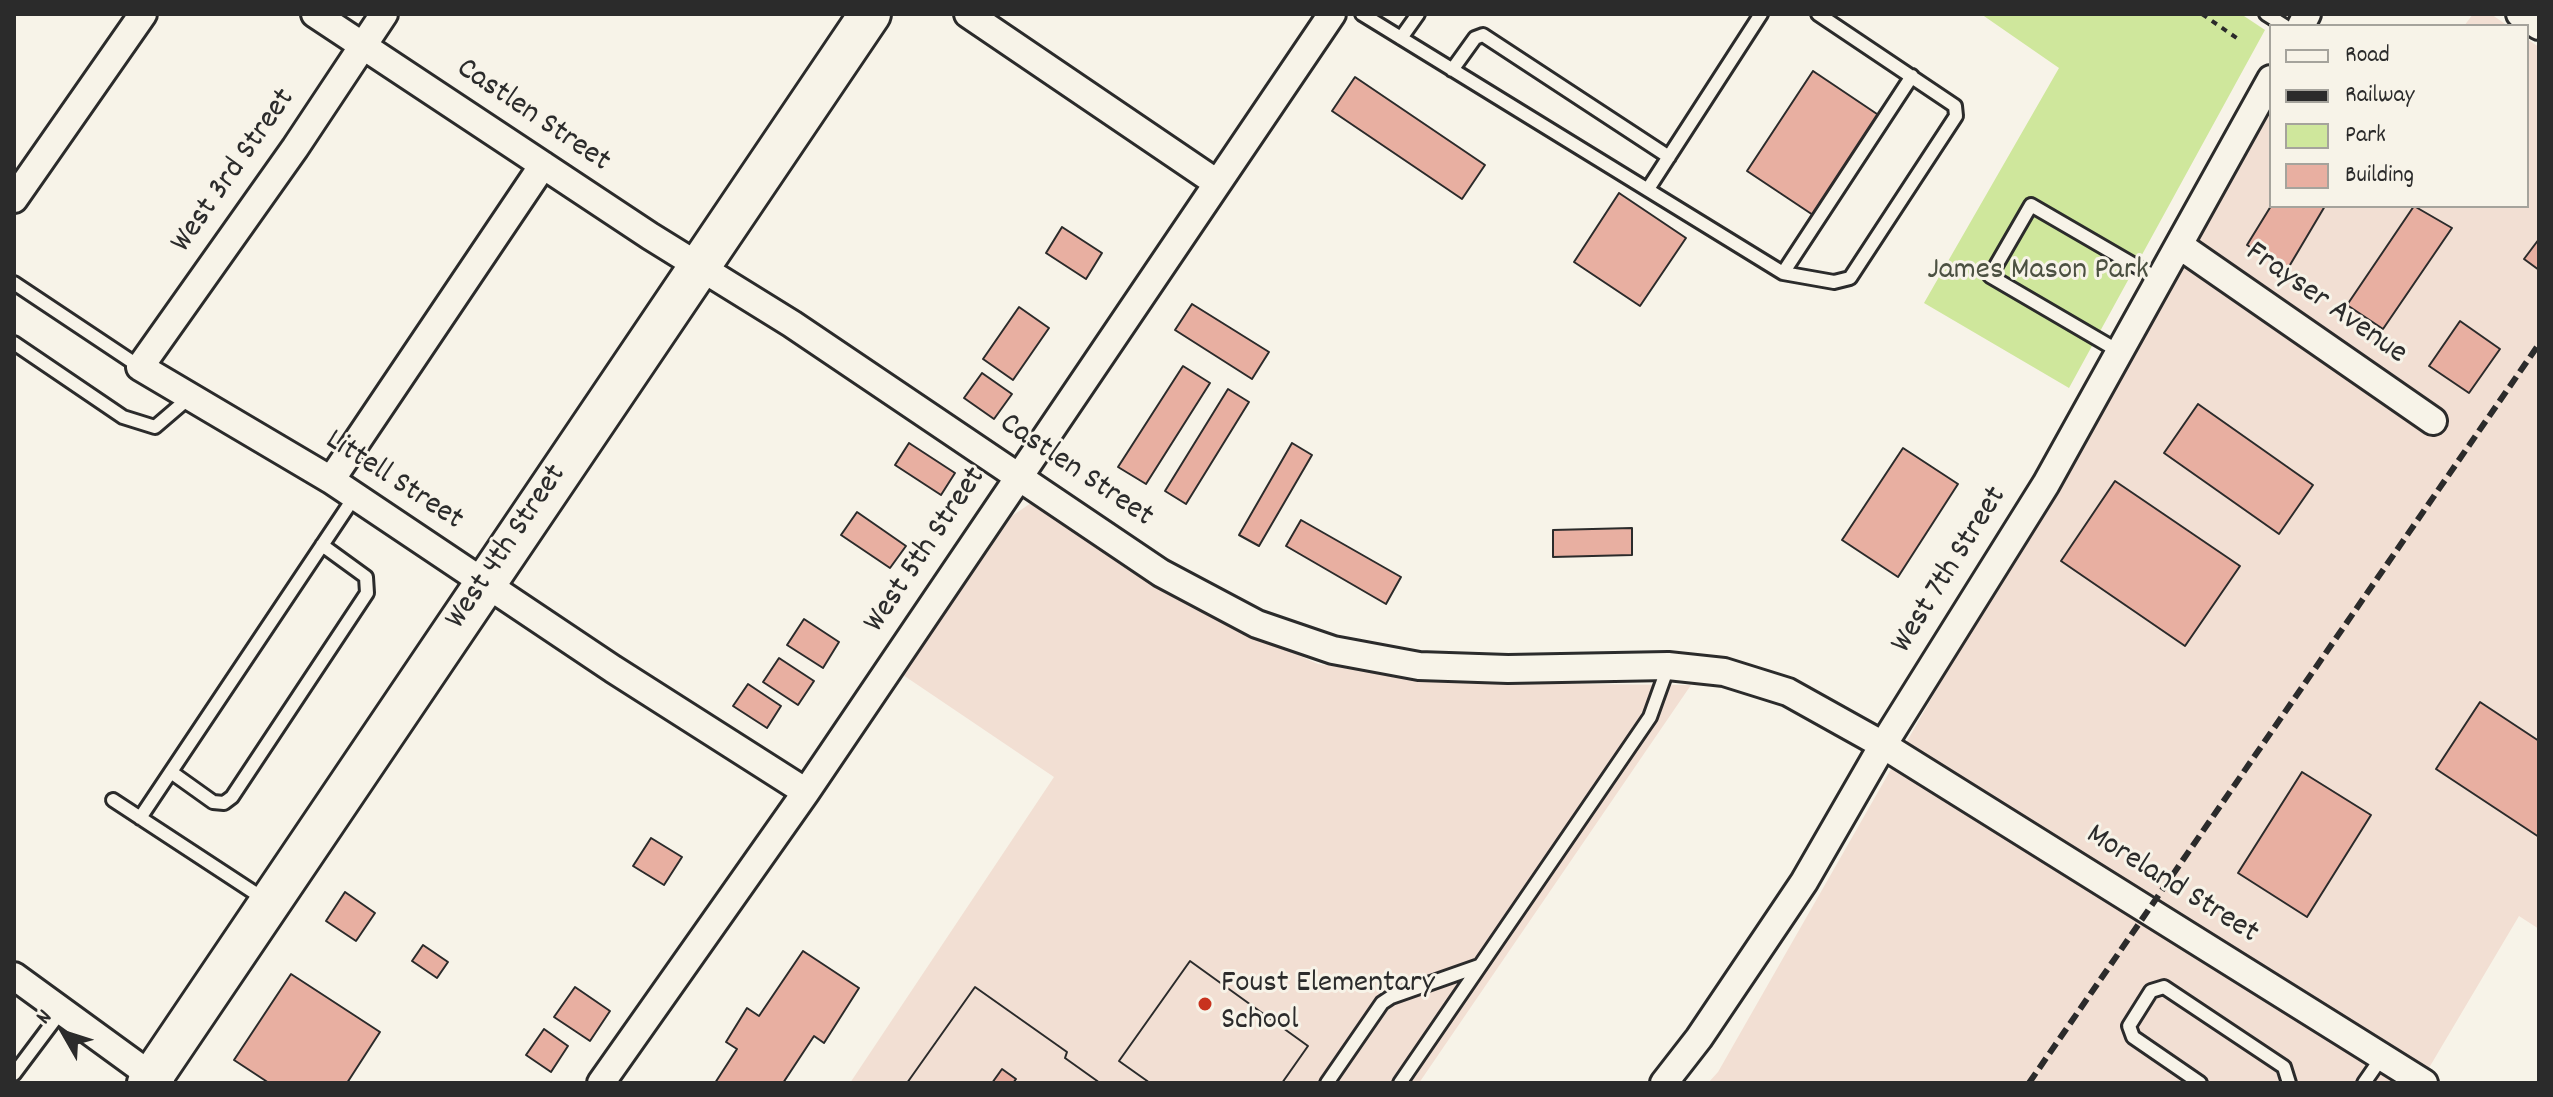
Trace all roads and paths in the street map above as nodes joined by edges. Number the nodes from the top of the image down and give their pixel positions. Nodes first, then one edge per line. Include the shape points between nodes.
1 (143, 14) edge
2 (315, 14) edge
3 (384, 14) edge
4 (870, 14) edge
5 (968, 14) edge
6 (1332, 14) edge
7 (1362, 14) edge
8 (1418, 14) edge
9 (1761, 14) edge
10 (1818, 14) edge
11 (2202, 14) edge
12 (2520, 14) edge
13 (2539, 26) edge
14 (1401, 38) junction
15 (2241, 41) dead end
16 (362, 45) junction
17 (1452, 70) junction
18 (1912, 76) junction
19 (2269, 83) edge
20 (1669, 157) junction
21 (543, 165) junction
22 (1217, 183) junction
23 (1648, 189) junction
24 (14, 199) edge
25 (2179, 245) junction
26 (701, 266) junction
27 (1783, 273) junction
28 (2160, 280) junction
29 (14, 283) edge
30 (14, 343) edge
31 (2120, 352) junction
32 (140, 367) junction
33 (190, 397) junction
34 (2433, 421) dead end
35 (1020, 475) junction
36 (331, 480) junction
37 (355, 496) junction
38 (322, 545) junction
39 (485, 582) junction
40 (1668, 666) junction
41 (1883, 745) junction
42 (171, 772) junction
43 (806, 792) junction
44 (113, 800) dead end
45 (140, 818) junction
46 (270, 902) junction
47 (1479, 966) junction
48 (14, 976) edge
49 (62, 1010) junction
50 (2382, 1057) junction
51 (14, 1074) edge
52 (154, 1081) edge
53 (601, 1083) edge
54 (1327, 1083) edge
55 (1400, 1083) edge
56 (1664, 1083) edge
57 (2200, 1083) edge
58 (2289, 1083) edge
59 (2364, 1083) edge
60 (2424, 1083) edge

1 - 24 street
2 - 16 street, Castlen Street
3 - 16 street, West 3rd Street
4 - 26 main road, West 4th Street
5 - 22 street
6 - 22 street, West 5th Street
7 - 14 lane
8 - 14 lane
9 - 20 lane
10 - 18 lane
11 - 15 path
12 - 13 street
14 - 17 lane
16 - 21 street, Castlen Street
16 - 32 street, West 3rd Street
17 - 20 lane via 1483,35
17 - 23 lane
18 - 27 lane
18 - 27 lane via 1955,106 1950,127 1850,278 1834,282
19 - 25 street, West 7th Street
20 - 23 lane
21 - 26 street, Castlen Street
21 - 36 street
22 - 35 street, West 5th Street
23 - 27 lane
25 - 28 street, West 7th Street
25 - 34 street, Frayser Avenue
26 - 35 street, Castlen Street
26 - 39 main road, West 4th Street
28 - 31 street, West 7th Street
28 - 31 lane via 2031,205 1990,276
29 - 32 lane
30 - 33 lane via 123,417 155,427
31 - 41 street, West 7th Street via 2046,484
32 - 33 street, Littell Street
33 - 36 street, Littell Street
35 - 40 street, Castlen Street via 1161,573 1257,624 1333,650 1419,666
35 - 43 street, West 5th Street
36 - 37 street, Littell Street
37 - 38 lane
37 - 39 street, Littell Street
38 - 42 lane
38 - 42 lane via 366,577 367,593 232,797 213,802
39 - 43 street, Littell Street
39 - 46 main road, West 4th Street
40 - 41 street, Castlen Street via 1724,672 1788,692
40 - 47 lane via 1650,717
41 - 50 street, Moreland Street
41 - 56 street, West 7th Street via 1804,882
42 - 45 lane
43 - 53 street, West 5th Street
44 - 45 lane
45 - 46 lane
46 - 52 main road, West 4th Street
47 - 54 lane via 1382,1003
47 - 55 lane
48 - 49 street
49 - 51 lane
49 - 52 street
50 - 59 lane
50 - 60 street, Moreland Street
57 - 58 lane via 2133,1037 2129,1026 2151,991 2164,987 2284,1067

